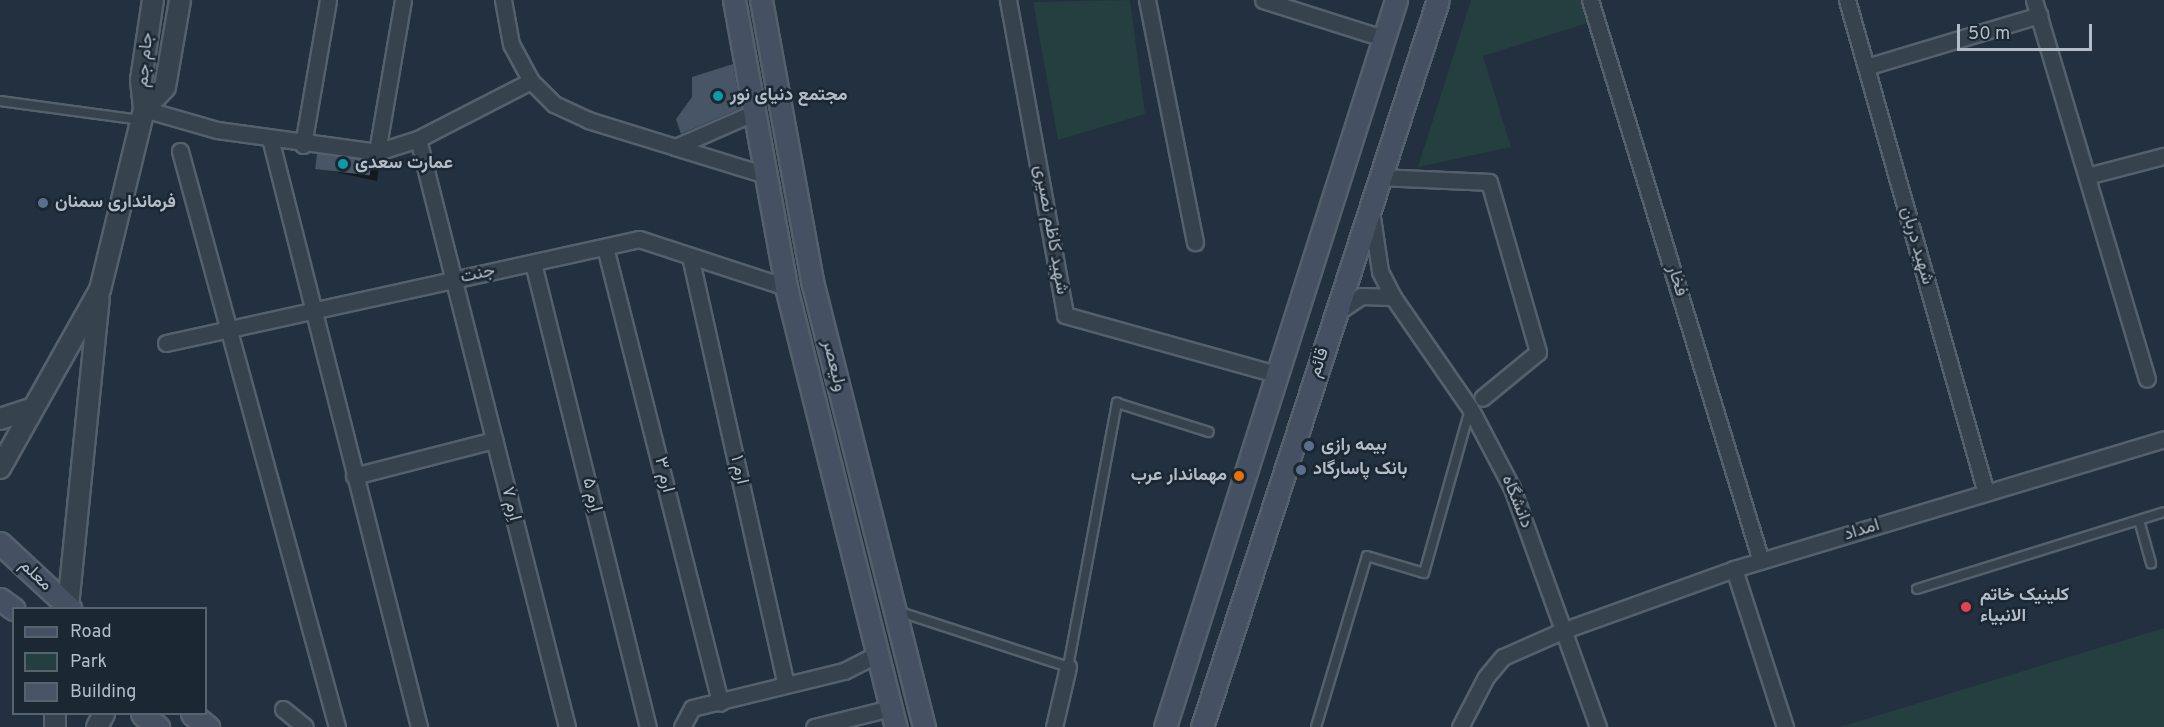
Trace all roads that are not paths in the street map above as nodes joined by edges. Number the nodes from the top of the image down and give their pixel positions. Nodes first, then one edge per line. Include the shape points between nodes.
1 (153, 0) edge
2 (180, 0) edge
3 (328, 0) edge
4 (403, 0) edge
5 (503, 0) edge
6 (734, 0) edge
7 (761, 0) edge
8 (1008, 0) edge
9 (1147, 0) edge
10 (1263, 0) edge
11 (1395, 0) edge
12 (1438, 0) edge
13 (1590, 0) edge
14 (1847, 0) edge
15 (2037, 7) edge
16 (1383, 38) junction
17 (1866, 67) junction
18 (531, 81) junction
19 (0, 101) edge
20 (779, 108) junction
21 (753, 113) junction
22 (143, 115) junction
23 (270, 138) junction
24 (418, 139) junction
25 (303, 145) junction
26 (675, 147) junction
27 (180, 151) dead end
28 (377, 152) junction
29 (2164, 156) edge
30 (789, 169) junction
31 (763, 174) junction
32 (2087, 176) junction
33 (1380, 177) junction
34 (1370, 207) junction
35 (1196, 242) dead end
36 (605, 247) junction
37 (690, 256) junction
38 (533, 262) junction
39 (453, 280) junction
40 (786, 287) junction
41 (100, 290) junction
42 (1393, 297) junction
43 (312, 311) junction
44 (1336, 313) junction
45 (230, 328) junction
46 (166, 343) dead end
47 (1277, 374) junction
48 (2146, 378) dead end
49 (1476, 403) junction
50 (30, 410) junction
51 (0, 419) edge
52 (1209, 432) dead end
53 (2164, 439) edge
54 (494, 441) junction
55 (0, 468) edge
56 (354, 476) junction
57 (1986, 493) junction
58 (2164, 512) edge
59 (2139, 520) junction
60 (0, 543) edge
61 (1761, 561) junction
62 (2151, 563) dead end
63 (1734, 569) junction
64 (1917, 589) dead end
65 (68, 607) edge
66 (69, 607) edge
67 (895, 610) junction
68 (1562, 631) junction
69 (878, 654) junction
70 (1068, 667) junction
71 (786, 684) junction
72 (720, 703) junction
73 (283, 709) dead end
74 (143, 715) edge
75 (193, 715) edge
76 (894, 718) edge
77 (158, 727) edge
78 (207, 727) edge
79 (305, 727) edge
80 (337, 727) edge
81 (419, 727) edge
82 (567, 727) edge
83 (648, 727) edge
84 (682, 727) edge
85 (814, 727) edge
86 (924, 727) edge
87 (1054, 727) edge
88 (1165, 727) edge
89 (1202, 727) edge
90 (1316, 727) edge
91 (1460, 727) edge
92 (1598, 727) edge
93 (1785, 727) edge

1 - 22 street, جام جم via 141,80
2 - 22 street, جام جم via 165,87
3 - 25 street
4 - 28 street
5 - 18 street via 511,44
6 - 21 main road, ولیعصر
7 - 20 main road, ولیعصر
8 - 47 street, شهید کاظم نصیری via 1065,315
9 - 35 street
10 - 16 street
11 - 16 main road, قائم
12 - 33 main road, قائم
13 - 61 street, فخار
14 - 17 street, شهید دربان
15 - 17 street
15 - 32 street
16 - 47 main road, قائم
17 - 57 street, شهید دربان
18 - 24 street
18 - 26 street via 554,104 588,120
19 - 22 lane
20 - 21 main road
20 - 30 main road, ولیعصر
21 - 26 street
21 - 31 main road, ولیعصر
22 - 23 street
22 - 41 street
23 - 25 street
23 - 43 street
24 - 28 street
24 - 39 street, اِرم ۷
25 - 28 street
26 - 31 street
27 - 45 street
29 - 32 street
30 - 31 main road
30 - 67 main road, ولیعصر
31 - 40 main road, ولیعصر
32 - 48 street
33 - 34 main road, قائم
33 - 49 street via 1489,182 1538,352
34 - 42 street, دانشگاه via 1380,271
34 - 44 main road, قائم
36 - 37 street, جنت via 639,239
36 - 38 street, جنت
36 - 72 street, ارم ۳
37 - 40 street, جنت
37 - 71 street, ارم ۱
38 - 39 street, جنت
38 - 83 street, اِرم ۵
39 - 43 street, جنت
39 - 54 street, اِرم ۷
40 - 69 main road, ولیعصر
41 - 50 street
41 - 66 street
42 - 44 street via 1361,296
42 - 49 street, دانشگاه
43 - 45 street, جنت
43 - 56 street
44 - 89 main road, قائم
45 - 46 street, جنت
45 - 80 street
47 - 88 main road, قائم
49 - 68 street, دانشگاه via 1512,488
49 - 90 lane via 1424,573 1367,556
50 - 51 street
50 - 55 street
52 - 70 lane via 1117,403
53 - 57 street, امداد
54 - 56 street
54 - 82 street, اِرم ۷
56 - 81 street
57 - 61 street, امداد
58 - 59 lane
59 - 62 lane
59 - 64 lane
60 - 65 main road, معلم
61 - 63 street, امداد
63 - 68 street, امداد
63 - 93 street
67 - 70 lane
67 - 86 main road, ولیعصر
68 - 91 street, امداد via 1503,657 1486,677
68 - 92 street, دانشگاه
69 - 71 street via 844,671
69 - 76 main road, ولیعصر
70 - 87 street
71 - 72 street
72 - 84 street via 692,708
73 - 79 street
74 - 77 main road
75 - 78 main road
76 - 85 street

